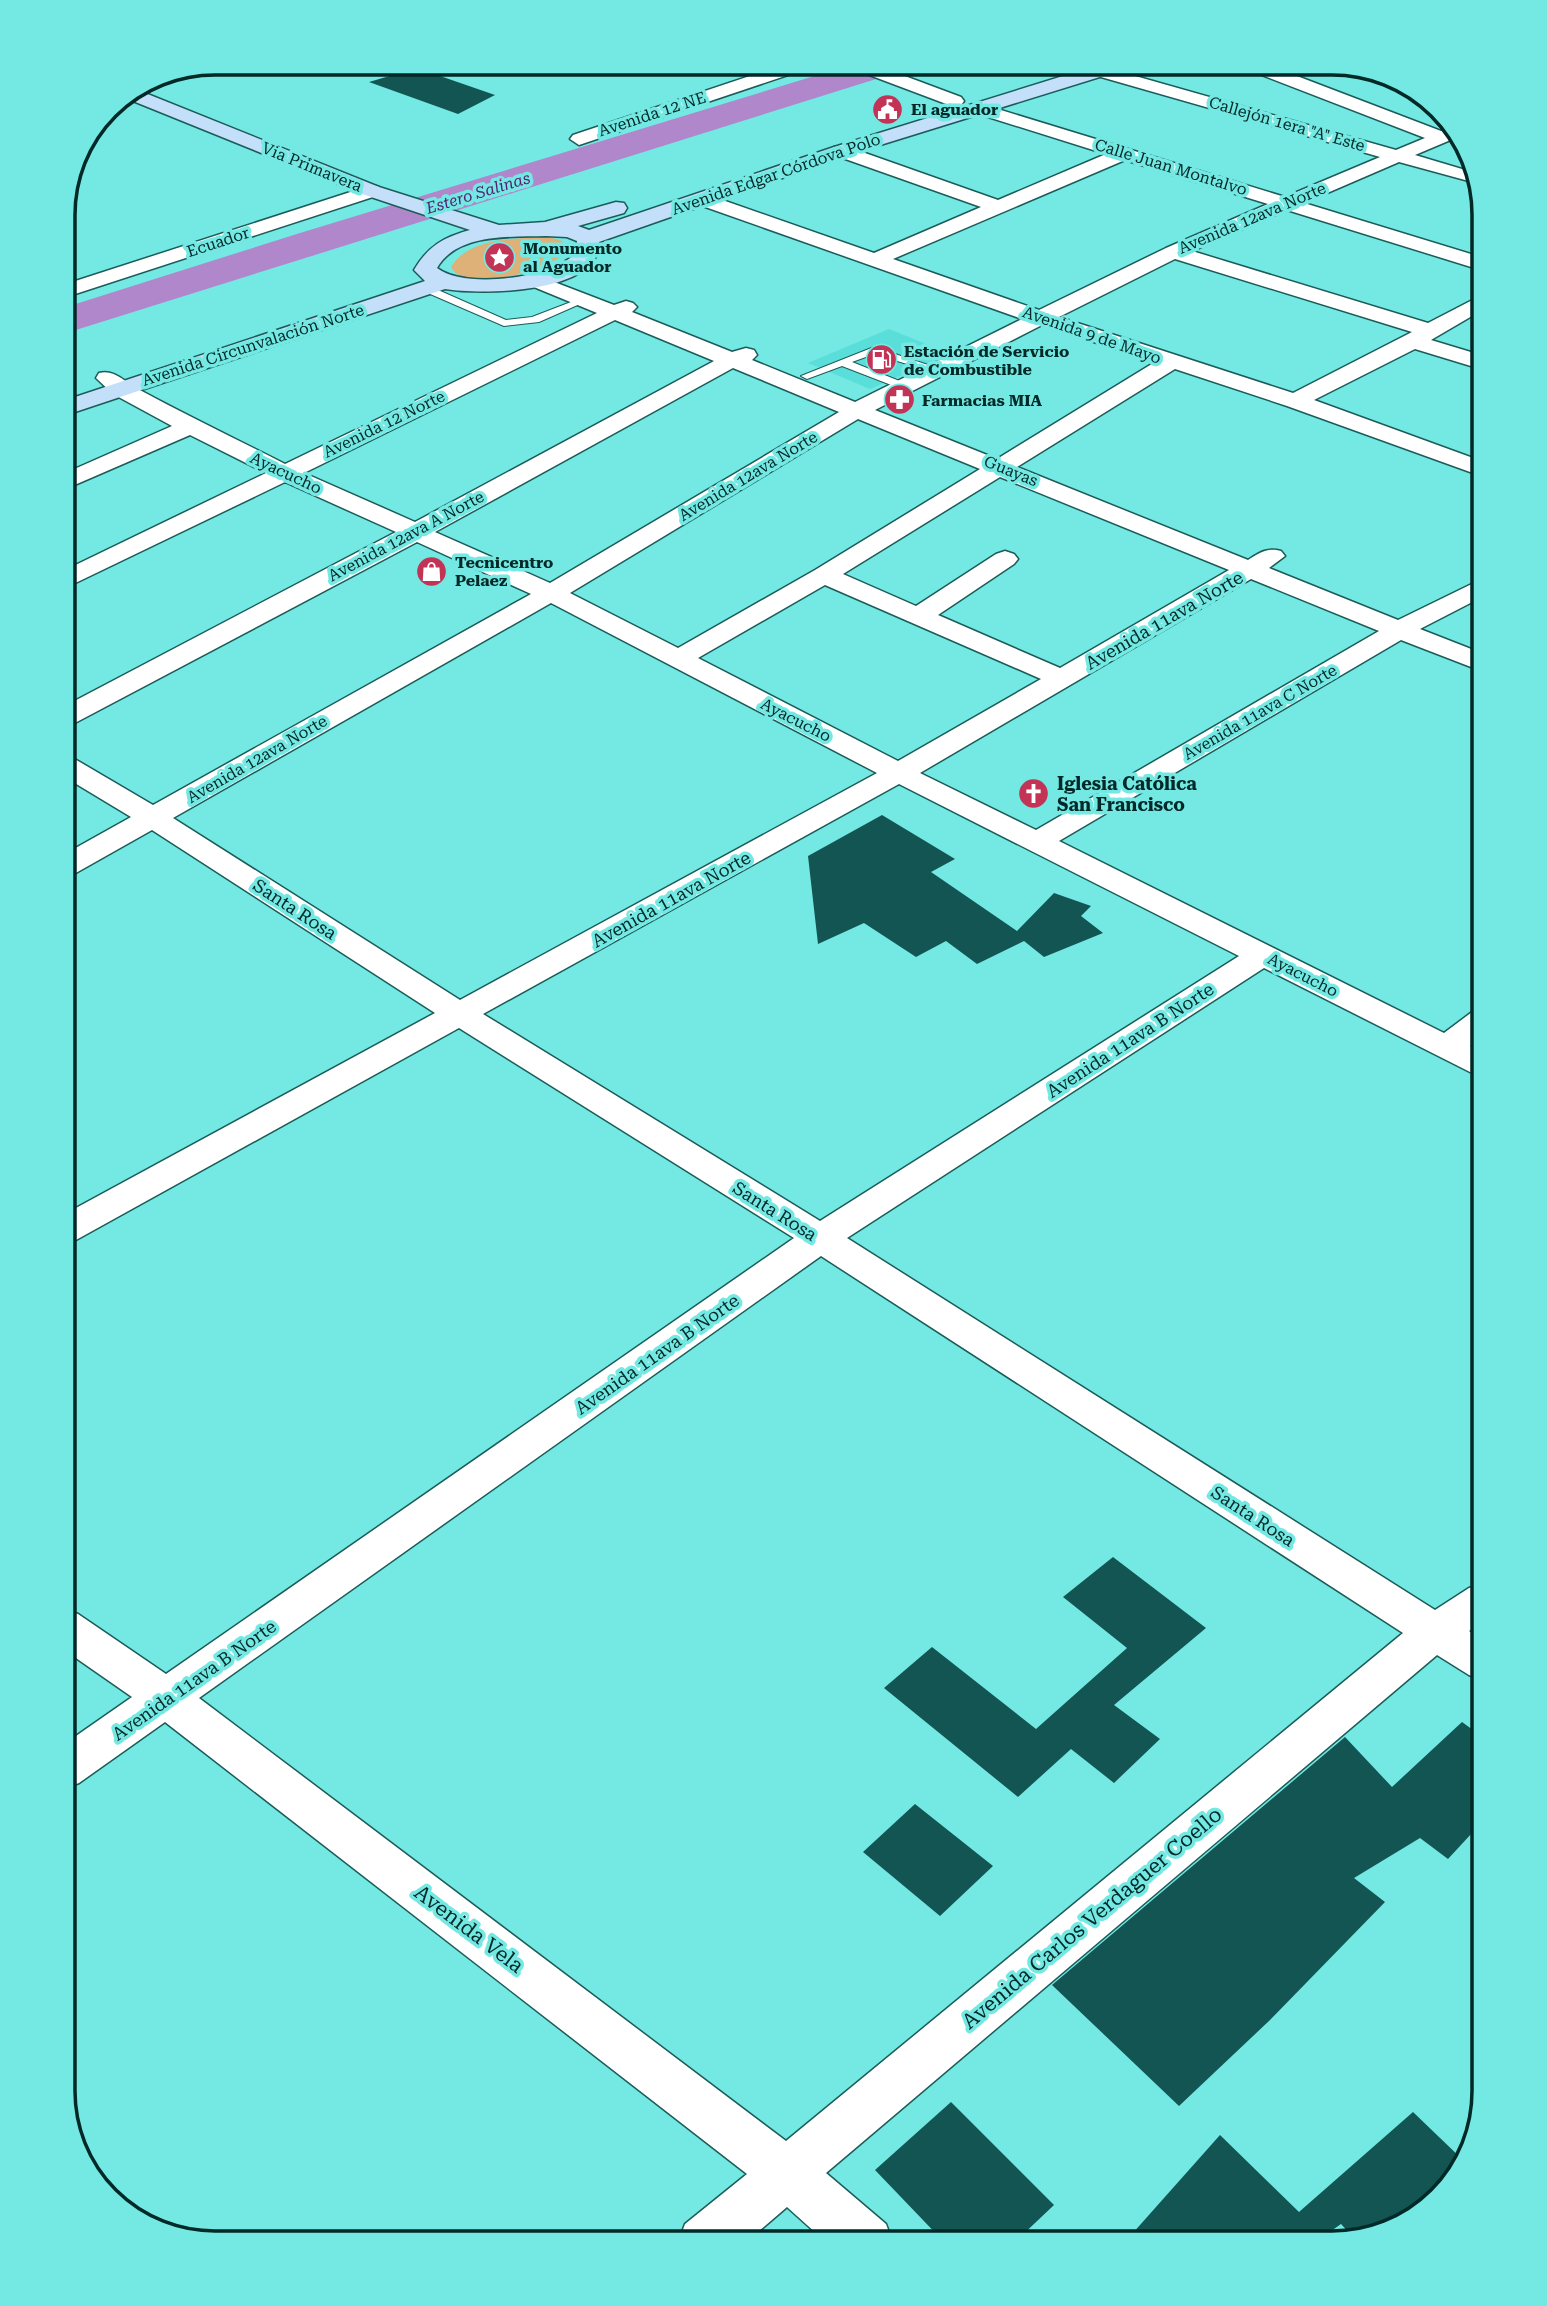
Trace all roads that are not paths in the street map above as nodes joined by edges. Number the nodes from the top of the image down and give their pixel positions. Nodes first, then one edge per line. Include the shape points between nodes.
1 (769, 75) edge
2 (886, 76) edge
3 (1037, 76) edge
4 (1084, 76) edge
5 (1117, 76) edge
6 (1284, 76) edge
7 (139, 98) edge
8 (955, 101) junction
9 (978, 108) junction
10 (122, 111) edge
11 (1445, 133) edge
12 (1446, 135) edge
13 (579, 139) dead end
14 (841, 151) junction
15 (1124, 153) junction
16 (1399, 156) junction
17 (1466, 175) edge
18 (701, 199) junction
19 (345, 201) junction
20 (374, 202) junction
21 (1285, 202) junction
22 (999, 207) junction
23 (546, 229) junction
24 (498, 232) junction
25 (426, 233) dead end
26 (588, 238) junction
27 (452, 243) junction
28 (1173, 252) junction
29 (877, 259) junction
30 (1472, 261) edge
31 (577, 266) junction
32 (431, 280) junction
33 (537, 281) junction
34 (76, 288) edge
35 (584, 300) junction
36 (1472, 307) edge
37 (621, 309) junction
38 (1038, 317) junction
39 (1421, 336) junction
40 (740, 357) junction
41 (1472, 358) edge
42 (841, 362) junction
43 (1171, 362) junction
44 (937, 370) junction
45 (807, 376) junction
46 (114, 383) junction
47 (903, 386) junction
48 (76, 390) edge
49 (1295, 401) junction
50 (76, 402) edge
51 (865, 406) junction
52 (190, 426) junction
53 (1010, 462) junction
54 (1472, 466) edge
55 (285, 473) junction
56 (76, 477) edge
57 (416, 532) junction
58 (1005, 559) dead end
59 (1261, 563) junction
60 (76, 574) edge
61 (824, 575) junction
62 (1472, 592) edge
63 (551, 593) junction
64 (918, 615) junction
65 (1411, 624) junction
66 (1472, 641) edge
67 (1472, 657) edge
68 (678, 659) junction
69 (1061, 678) junction
70 (76, 711) edge
71 (76, 772) edge
72 (899, 773) junction
73 (153, 818) junction
74 (1038, 841) junction
75 (76, 861) edge
76 (1264, 955) junction
77 (461, 1016) junction
78 (1472, 1028) edge
79 (1447, 1046) junction
80 (1472, 1060) edge
81 (75, 1224) edge
82 (820, 1238) junction
83 (1472, 1608) edge
84 (1434, 1632) junction
85 (75, 1635) edge
86 (1472, 1656) edge
87 (168, 1699) junction
88 (75, 1762) edge
89 (787, 2173) junction
90 (719, 2230) edge
91 (853, 2231) edge

1 - 13 street, Avenida 12 NE
2 - 8 street
3 - 8 main road, Avenida Edgar Córdova Polo
4 - 9 main road, Avenida Edgar Córdova Polo
5 - 16 street, Callejón 1era "A" Este
6 - 11 street
7 - 20 main road, Via Primavera
8 - 23 main road, Avenida Edgar Córdova Polo
9 - 14 main road, Avenida Edgar Córdova Polo
9 - 15 street, Calle Juan Montalvo
10 - 19 main road, Via Primavera
12 - 16 street, Avenida 12ava Norte
14 - 18 main road, Avenida Edgar Córdova Polo
14 - 22 street
15 - 21 street, Calle Juan Montalvo
15 - 22 street
16 - 17 street, Callejón 1era "A" Este
16 - 21 street, Avenida 12ava Norte
18 - 26 main road, Avenida Edgar Córdova Polo
18 - 29 street, Avenida 9 de Mayo
19 - 20 main road, Via Primavera
19 - 34 street, Ecuador
20 - 24 main road, Via Primavera
21 - 28 street, Avenida 12ava Norte
21 - 30 street, Calle Juan Montalvo
22 - 29 street
23 - 24 main road
23 - 26 main road
24 - 27 main road
25 - 27 main road
26 - 31 main road via 590,254
27 - 32 main road via 428,262
28 - 38 street, Avenida 12ava Norte
28 - 39 street
29 - 38 street, Avenida 9 de Mayo
31 - 33 main road
31 - 37 street, Guayas
32 - 33 main road via 497,285
32 - 35 lane via 504,324 532,322
32 - 46 main road, Avenida Circunvalación Norte
33 - 35 street, Guayas
35 - 37 street, Guayas
36 - 39 street
37 - 40 street, Guayas
37 - 55 street, Avenida 12 Norte
38 - 43 street, Avenida 9 de Mayo
38 - 44 street, Avenida 12ava Norte
39 - 41 street
39 - 49 street
40 - 45 street, Guayas
40 - 51 street, Guayas
40 - 57 street, Avenida 12ava A Norte
42 - 44 lane via 881,350
42 - 45 lane
42 - 47 lane
43 - 49 street, Avenida 9 de Mayo
43 - 53 street
44 - 47 street, Avenida 12ava Norte
45 - 51 street, Guayas
46 - 48 main road, Avenida Circunvalación Norte
46 - 50 main road, Avenida Circunvalación Norte
46 - 52 street, Ayacucho
47 - 51 street, Avenida 12ava Norte
49 - 54 street, Avenida 9 de Mayo
51 - 53 street, Guayas
51 - 63 street, Avenida 12ava Norte
52 - 55 street, Ayacucho
52 - 56 street
53 - 59 street, Guayas
53 - 61 street
55 - 57 street, Ayacucho
55 - 60 street, Avenida 12 Norte
57 - 63 street, Ayacucho
57 - 70 street, Avenida 12ava A Norte
58 - 64 street
59 - 65 street, Guayas
59 - 69 street, Avenida 11ava Norte
61 - 64 street
61 - 68 street
62 - 65 street, Avenida 11ava C Norte
63 - 68 street, Ayacucho
63 - 73 street, Avenida 12ava Norte
64 - 69 street
65 - 66 street, Guayas
65 - 67 street, Guayas
65 - 74 street, Avenida 11ava C Norte
68 - 72 street, Ayacucho
69 - 72 street, Avenida 11ava Norte
71 - 73 street, Santa Rosa
72 - 74 street, Ayacucho
72 - 77 street, Avenida 11ava Norte
73 - 75 street, Avenida 12ava Norte
73 - 77 street, Santa Rosa
74 - 76 street, Ayacucho
76 - 79 street, Ayacucho
76 - 82 street, Avenida 11ava B Norte
77 - 81 street, Avenida 11ava Norte
77 - 82 street, Santa Rosa
78 - 79 street
79 - 80 street, Ayacucho
82 - 84 street, Santa Rosa
82 - 87 street, Avenida 11ava B Norte
83 - 84 street, Avenida Carlos Verdaguer Coello
84 - 86 street, Santa Rosa
84 - 89 street, Avenida Carlos Verdaguer Coello
85 - 87 street, Avenida Vela
87 - 88 street, Avenida 11ava B Norte
87 - 89 street, Avenida Vela
89 - 90 street, Avenida Carlos Verdaguer Coello
89 - 91 street, Avenida Vela

